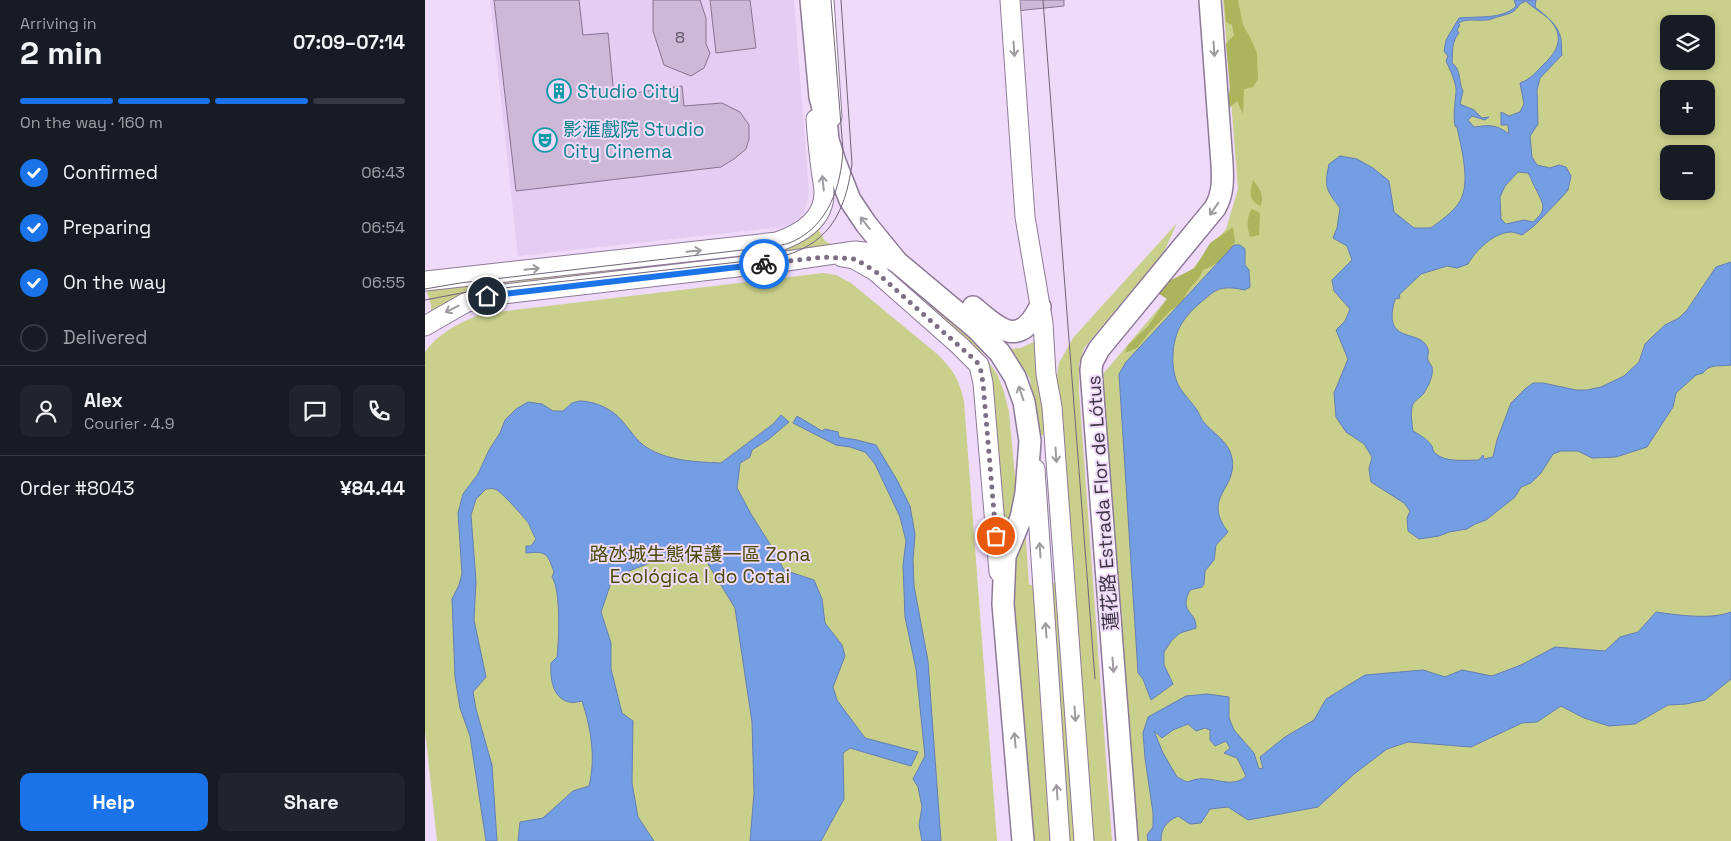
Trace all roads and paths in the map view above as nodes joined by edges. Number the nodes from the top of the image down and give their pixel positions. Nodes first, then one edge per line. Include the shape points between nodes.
1 (811, 0) edge
2 (824, 0) edge
3 (1010, 0) edge
4 (1210, 0) edge
5 (820, 97) junction
6 (829, 140) junction
7 (1021, 148) junction
8 (811, 257) junction
9 (893, 257) junction
10 (425, 281) edge
11 (1041, 315) junction
12 (425, 326) edge
13 (989, 341) junction
14 (1052, 407) junction
15 (1029, 441) junction
16 (1003, 604) junction
17 (1023, 841) edge
18 (1061, 841) edge
19 (1084, 841) edge
20 (1127, 841) edge

1 - 5 main road
2 - 6 main road via 832,130
3 -> 7 main road
4 -> 20 main road, 蓮花路 Estrada Flor de Lótus via 1222,164 1221,198 1099,349 1091,370
5 - 6 main road
10 -> 5 main road via 777,242 798,234 817,217 824,193 816,120
9 -> 6 main road via 850,200
7 - 11 main road via 1025,217
7 - 14 main road via 1043,246 1052,315
8 - 9 main road via 865,251
8 -> 12 main road via 487,296 457,307
8 - 16 main road via 855,259 875,271 979,365
9 - 11 main road via 911,261 932,273 999,328 1024,329
9 - 13 main road
11 - 13 main road via 1034,334 1019,342
11 - 14 main road
15 -> 13 main road via 1027,412 1018,385 1007,363
14 -> 19 main road
15 - 16 main road via 1021,518 1005,556
18 -> 15 main road via 1034,459
17 -> 16 main road

